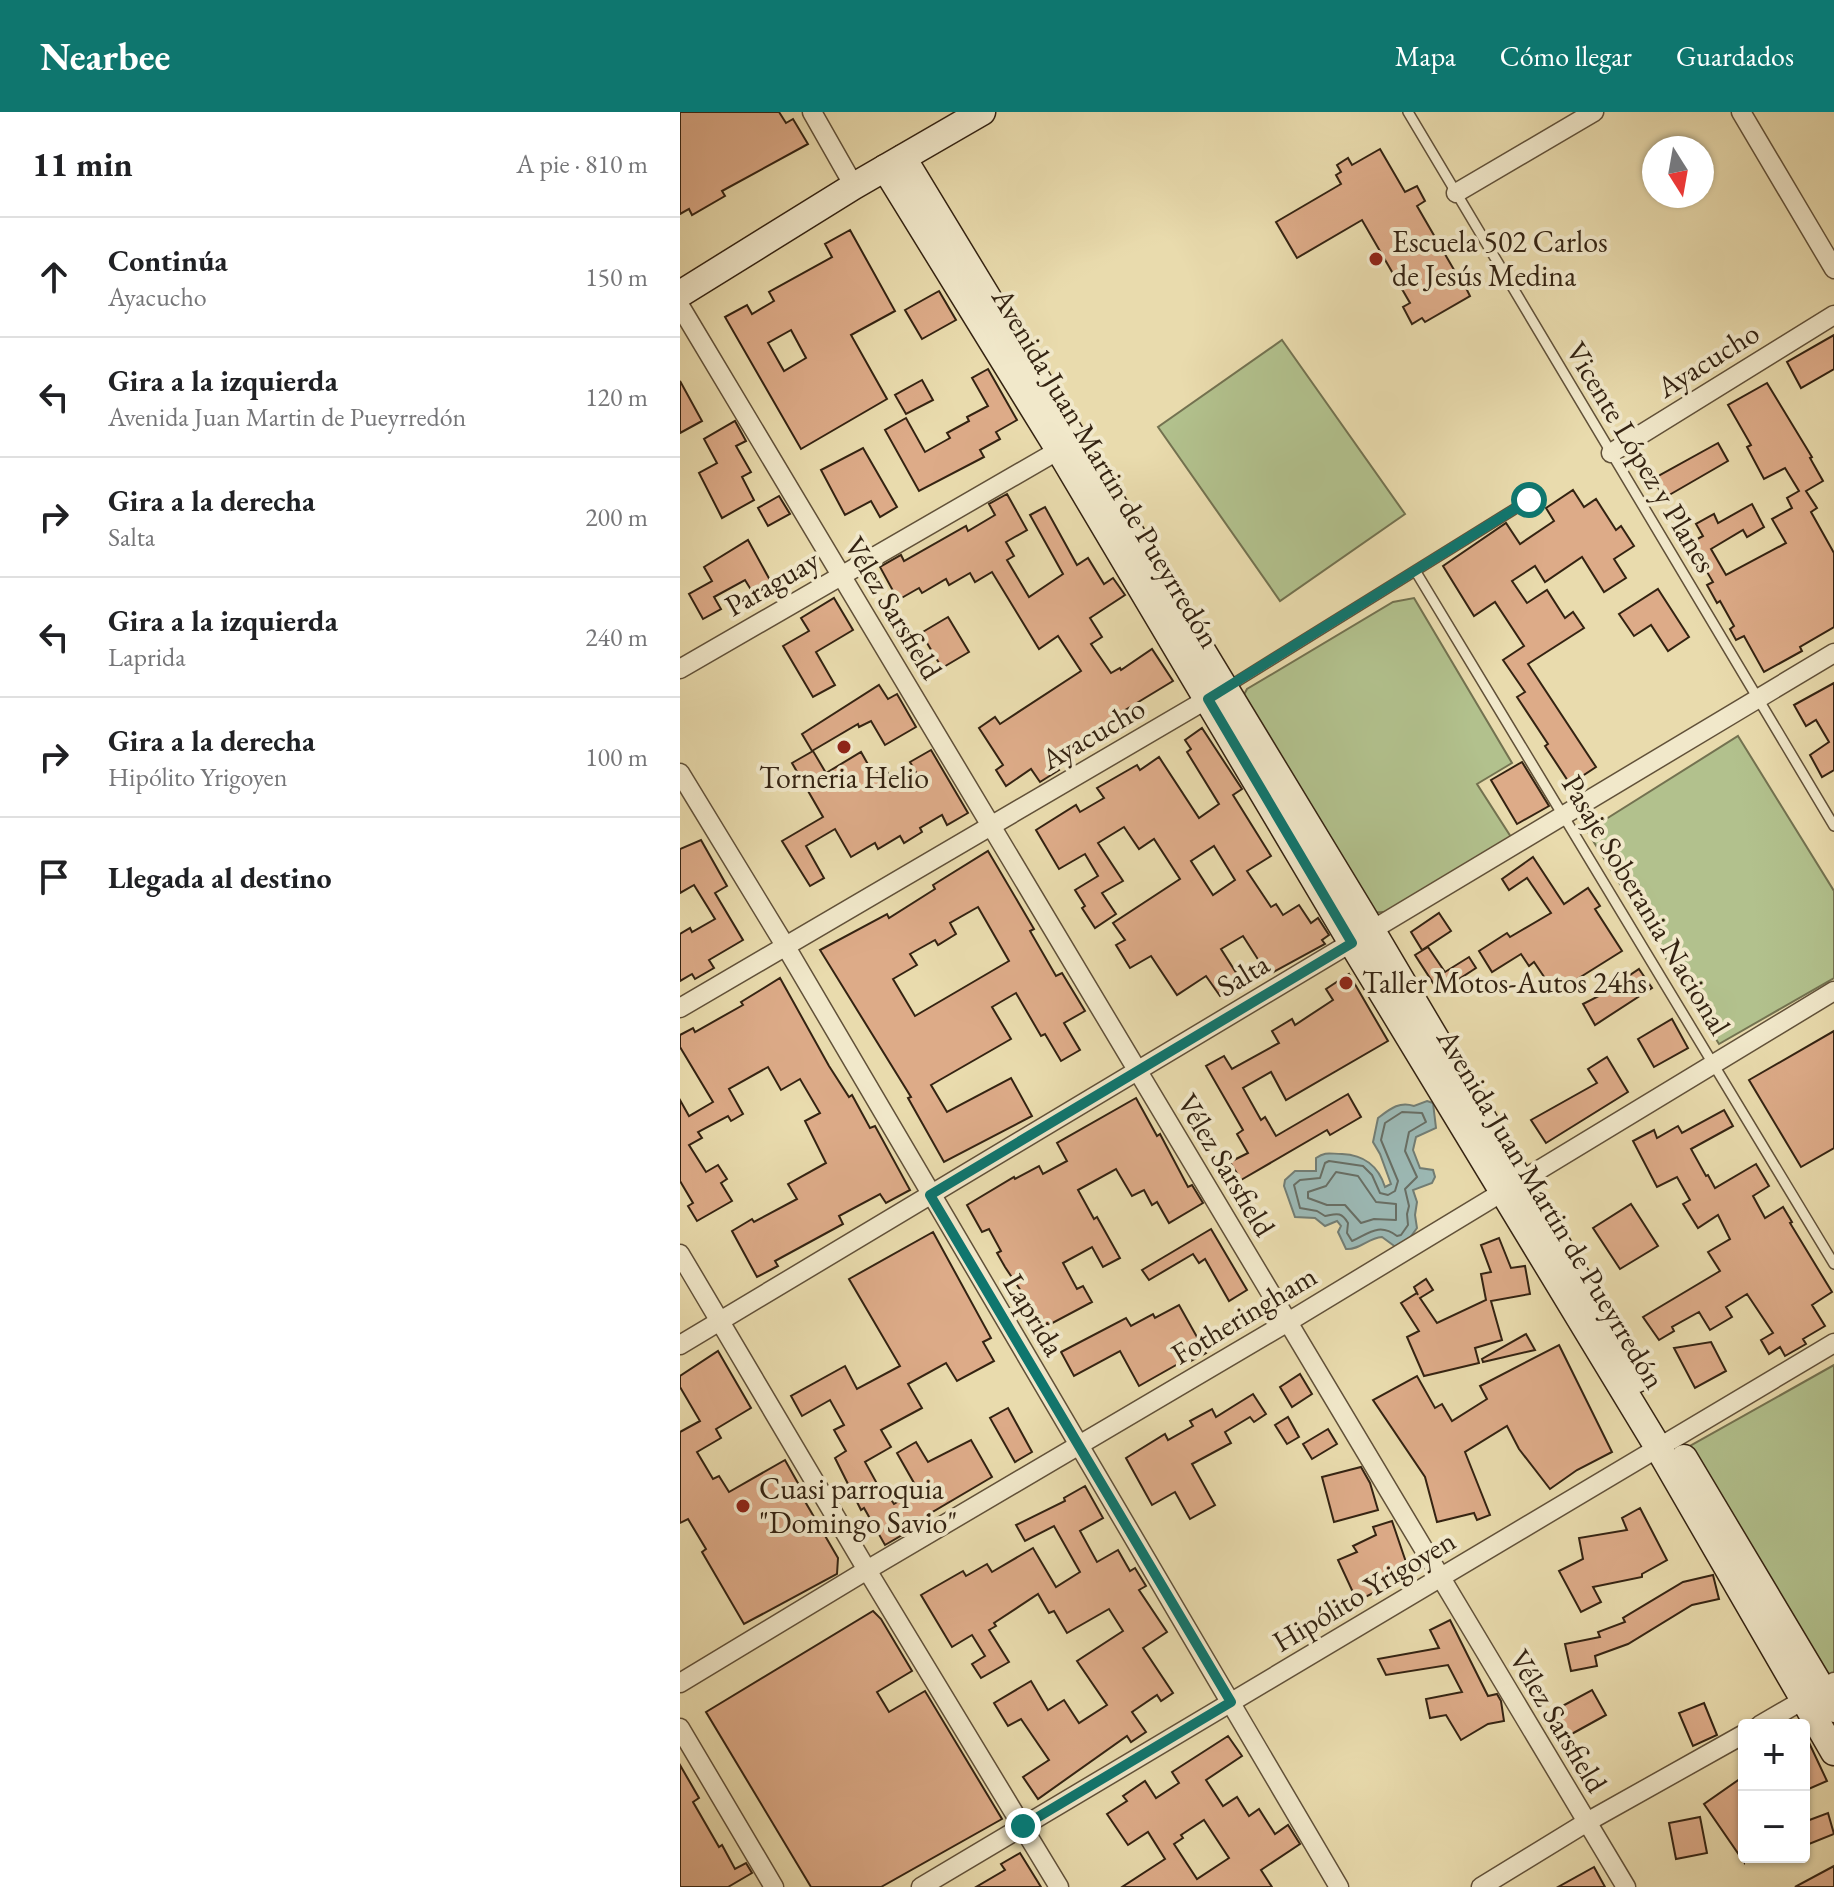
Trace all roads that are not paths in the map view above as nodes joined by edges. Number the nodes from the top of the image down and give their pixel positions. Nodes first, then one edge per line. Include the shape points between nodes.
1 (812, 112) edge
2 (982, 112) edge
3 (1408, 112) edge
4 (1594, 112) edge
5 (1741, 112) edge
6 (894, 163) junction
7 (854, 186) junction
8 (1456, 193) junction
9 (1834, 269) edge
10 (680, 294) edge
11 (680, 306) edge
12 (1834, 315) edge
13 (1059, 450) junction
14 (1611, 453) junction
15 (1529, 500) dead end
16 (1416, 572) junction
17 (841, 575) junction
18 (1834, 653) edge
19 (680, 669) edge
20 (1216, 694) junction
21 (1758, 698) junction
22 (680, 773) edge
23 (1563, 815) junction
24 (991, 826) junction
25 (1834, 826) edge
26 (1361, 937) junction
27 (786, 947) junction
28 (1834, 991) edge
29 (680, 1008) edge
30 (1712, 1063) junction
31 (1137, 1071) junction
32 (1511, 1187) junction
33 (930, 1195) junction
34 (680, 1254) edge
35 (1834, 1264) edge
36 (720, 1321) junction
37 (1288, 1322) junction
38 (1834, 1343) edge
39 (680, 1345) edge
40 (1665, 1443) junction
41 (1078, 1445) junction
42 (867, 1570) junction
43 (1440, 1578) junction
44 (680, 1683) edge
45 (1823, 1695) edge
46 (1231, 1702) junction
47 (1773, 1719) edge
48 (680, 1728) edge
49 (1738, 1737) edge
50 (1834, 1752) edge
51 (1587, 1822) junction
52 (1023, 1826) junction
53 (774, 1887) edge
54 (921, 1887) edge
55 (1059, 1887) edge
56 (1339, 1887) edge
57 (1481, 1887) edge
58 (1626, 1887) edge

1 - 7 street
2 - 6 main road
3 - 8 lane, Vicente López y Planes
4 - 8 street
5 - 9 street
6 - 7 main road
6 - 13 main road, Avenida Juan Martin de Pueyrredón
6 - 20 main road, Avenida Juan Martin de Pueyrredón
7 - 10 main road
8 - 14 lane, Vicente López y Planes
11 - 17 street, Vélez Sarsfield
12 - 14 street, Ayacucho
13 - 17 street, Paraguay
13 - 20 main road, Avenida Juan Martin de Pueyrredón
14 - 21 lane, Vicente López y Planes
15 - 16 lane, Ayacucho
16 - 20 lane, Ayacucho
16 - 23 lane, Pasaje Soberania Nacional
17 - 19 street, Paraguay
17 - 24 street, Vélez Sarsfield
18 - 21 street, Salta
20 - 24 street, Ayacucho
20 - 26 main road, Avenida Juan Martin de Pueyrredón
21 - 23 street, Salta
21 - 25 lane, Vicente López y Planes
22 - 27 street, Laprida
23 - 26 street, Salta
23 - 30 lane, Pasaje Soberania Nacional
24 - 27 street, Ayacucho
24 - 31 street, Vélez Sarsfield
26 - 31 street, Salta
26 - 32 main road, Avenida Juan Martin de Pueyrredón
27 - 29 street, Ayacucho
27 - 33 street, Laprida
28 - 30 street, Fotheringham
30 - 32 street, Fotheringham
30 - 35 lane, Pasaje Soberania Nacional
31 - 33 street, Salta
31 - 37 street, Vélez Sarsfield
32 - 37 street, Fotheringham
32 - 40 main road, Avenida Juan Martin de Pueyrredón
33 - 36 street, Salta
33 - 41 street, Laprida
34 - 36 street
36 - 39 street, Salta
36 - 42 street
37 - 41 street, Fotheringham
37 - 43 street, Vélez Sarsfield
38 - 40 street, Hipólito Yrigoyen
40 - 43 street, Hipólito Yrigoyen
40 - 45 main road, Avenida Juan Martin de Pueyrredón
41 - 42 street, Fotheringham
41 - 46 street, Laprida
42 - 44 street, Fotheringham
42 - 52 street
43 - 46 street, Hipólito Yrigoyen
43 - 51 street, Vélez Sarsfield
45 - 47 street
45 - 50 main road, Avenida Juan Martin de Pueyrredón
46 - 52 street, Hipólito Yrigoyen
46 - 56 street, Laprida
48 - 53 street
49 - 51 street
51 - 57 street
51 - 58 street, Vélez Sarsfield
52 - 54 street, Hipólito Yrigoyen
52 - 55 street

